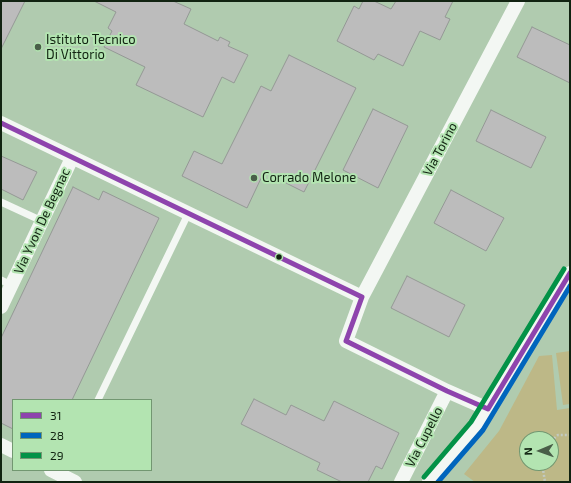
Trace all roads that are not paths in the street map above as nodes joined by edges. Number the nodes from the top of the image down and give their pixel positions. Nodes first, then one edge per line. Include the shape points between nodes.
1 (518, 1) edge
2 (1, 123) edge
3 (72, 158) junction
4 (1, 202) edge
5 (189, 212) junction
6 (42, 221) junction
7 (570, 273) edge
8 (6, 282) edge
9 (362, 297) junction
10 (1, 307) edge
11 (447, 391) junction
12 (98, 399) edge
13 (488, 409) junction
14 (1, 445) edge
15 (12, 450) edge
16 (58, 472) edge
17 (75, 482) edge
18 (401, 482) edge
19 (428, 482) edge

1 - 9 street, Via Torino
2 - 3 street, Via Yvon De Begnac
3 - 5 street, Via Yvon De Begnac
3 - 6 street, Via Yvon De Begnac
4 - 6 lane
5 - 9 street, Via Yvon De Begnac
5 - 12 lane
6 - 8 street, Via Yvon De Begnac
7 - 13 street
8 - 10 street, Via Yvon De Begnac
9 - 11 street, Via Torino via 346,341
11 - 13 street
11 - 18 street, Via Cupello
13 - 19 street via 460,447
14 - 15 street
16 - 17 street

